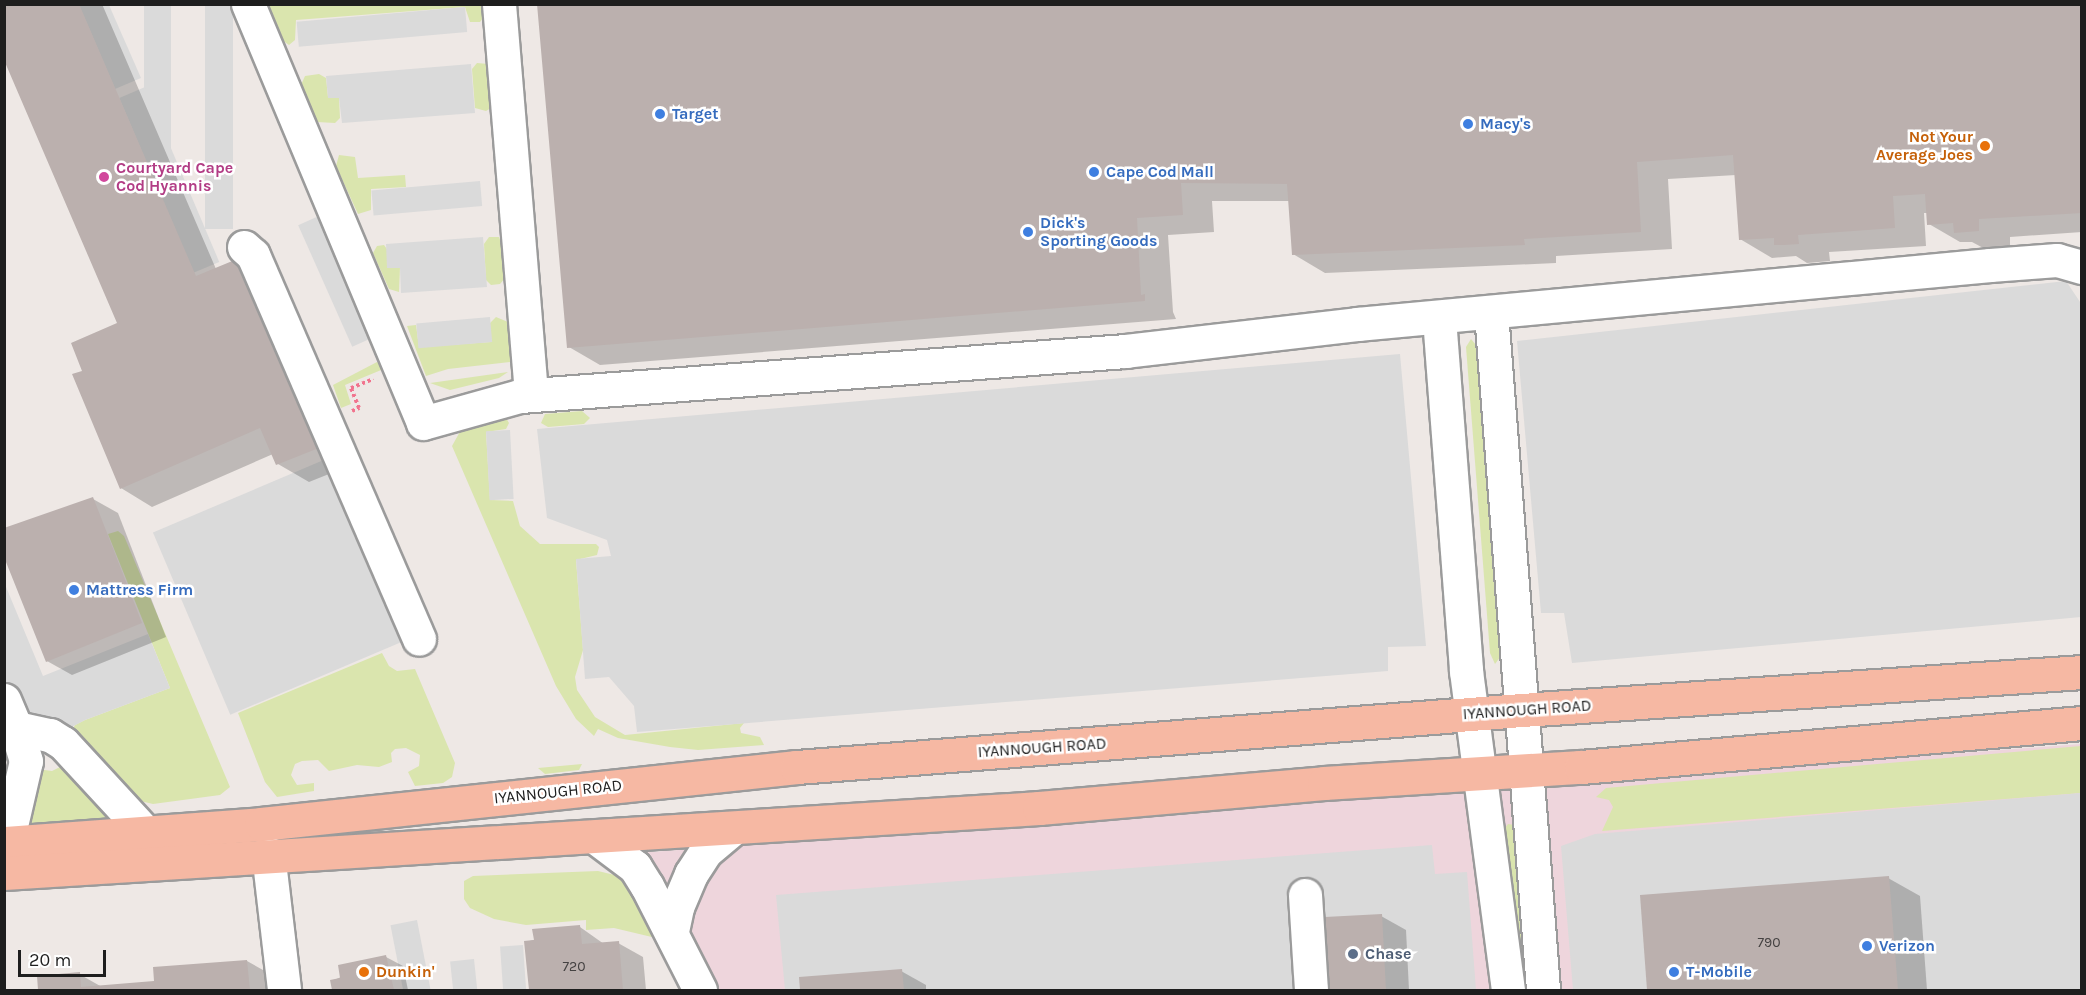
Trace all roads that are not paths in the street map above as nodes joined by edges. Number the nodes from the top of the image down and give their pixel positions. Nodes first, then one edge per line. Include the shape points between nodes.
1 (248, 4) edge
2 (500, 4) edge
3 (244, 247) dead end
4 (2082, 267) edge
5 (1491, 312) junction
6 (1439, 318) junction
7 (531, 395) junction
8 (419, 639) dead end
9 (2082, 672) edge
10 (1522, 710) junction
11 (10, 714) edge
12 (1474, 714) junction
13 (2082, 723) edge
14 (1527, 771) junction
15 (1480, 774) junction
16 (733, 828) junction
17 (146, 833) junction
18 (595, 837) junction
19 (5, 853) edge
20 (268, 853) junction
21 (1305, 895) dead end
22 (672, 931) junction
23 (284, 990) edge
24 (700, 990) edge
25 (1311, 990) edge
26 (1508, 990) edge
27 (1543, 990) edge

1 - 7 lane via 423,423
2 - 7 lane
3 - 8 lane via 253,255
4 - 5 lane via 2057,260
5 - 6 lane
5 - 10 lane
6 - 7 lane via 1125,351
6 - 12 lane via 1465,657
9 - 10 main road, IYANNOUGH ROAD
10 - 12 main road, IYANNOUGH ROAD
10 - 14 lane
11 - 17 lane via 63,743
11 - 19 lane via 26,761
12 - 15 lane
12 - 17 main road, IYANNOUGH ROAD via 797,767
13 - 14 main road
14 - 15 main road
14 - 27 lane
15 - 16 main road
15 - 26 lane
16 - 18 main road
16 - 22 lane via 706,851 691,874
17 - 19 main road, IYANNOUGH ROAD
18 - 20 main road
18 - 22 lane via 634,867
19 - 20 main road
20 - 23 lane
21 - 25 lane
22 - 24 lane

